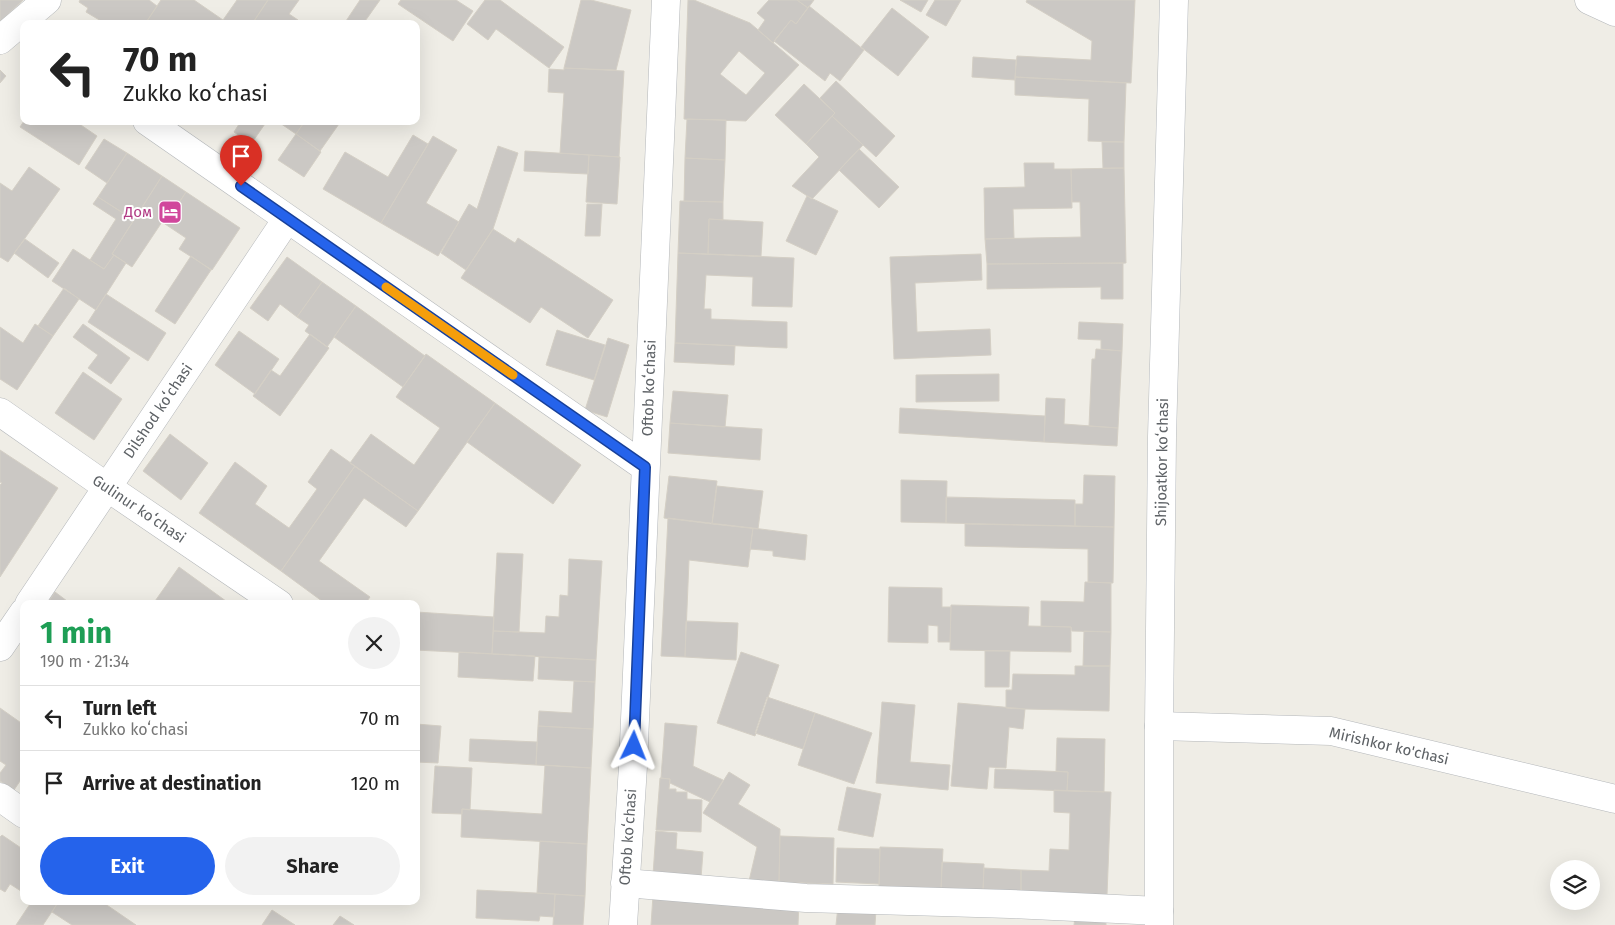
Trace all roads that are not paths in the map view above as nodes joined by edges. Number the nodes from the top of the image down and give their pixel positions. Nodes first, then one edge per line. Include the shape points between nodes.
1 (47, 0) edge
2 (666, 0) edge
3 (1174, 0) edge
4 (1589, 0) edge
5 (1615, 12) edge
6 (26, 20) edge
7 (20, 26) edge
8 (7, 38) edge
9 (153, 125) edge
10 (287, 218) junction
11 (0, 412) edge
12 (645, 467) junction
13 (107, 488) junction
14 (32, 600) edge
15 (273, 600) edge
16 (20, 618) edge
17 (0, 647) edge
18 (1159, 726) junction
19 (0, 797) edge
20 (1615, 799) edge
21 (20, 811) edge
22 (625, 883) junction
23 (1159, 918) edge
24 (623, 925) edge

1 - 6 street
2 - 12 street, Oftob koʻchasi
3 - 18 street, Shijoatkor koʻchasi via 1162,437
4 - 5 street
7 - 8 street
9 - 10 street
10 - 12 street
10 - 13 street, Dilshod koʻchasi
11 - 13 street, Gulinur koʻchasi
12 - 22 street, Oftob koʻchasi
13 - 14 street, Dilshod koʻchasi
13 - 15 street, Gulinur koʻchasi
16 - 17 street
18 - 20 street, Mirishkor ko'chasi via 1331,731
18 - 23 street, Shijoatkor koʻchasi
19 - 21 street
22 - 23 street via 806,898 1010,904
22 - 24 street, Oftob koʻchasi

